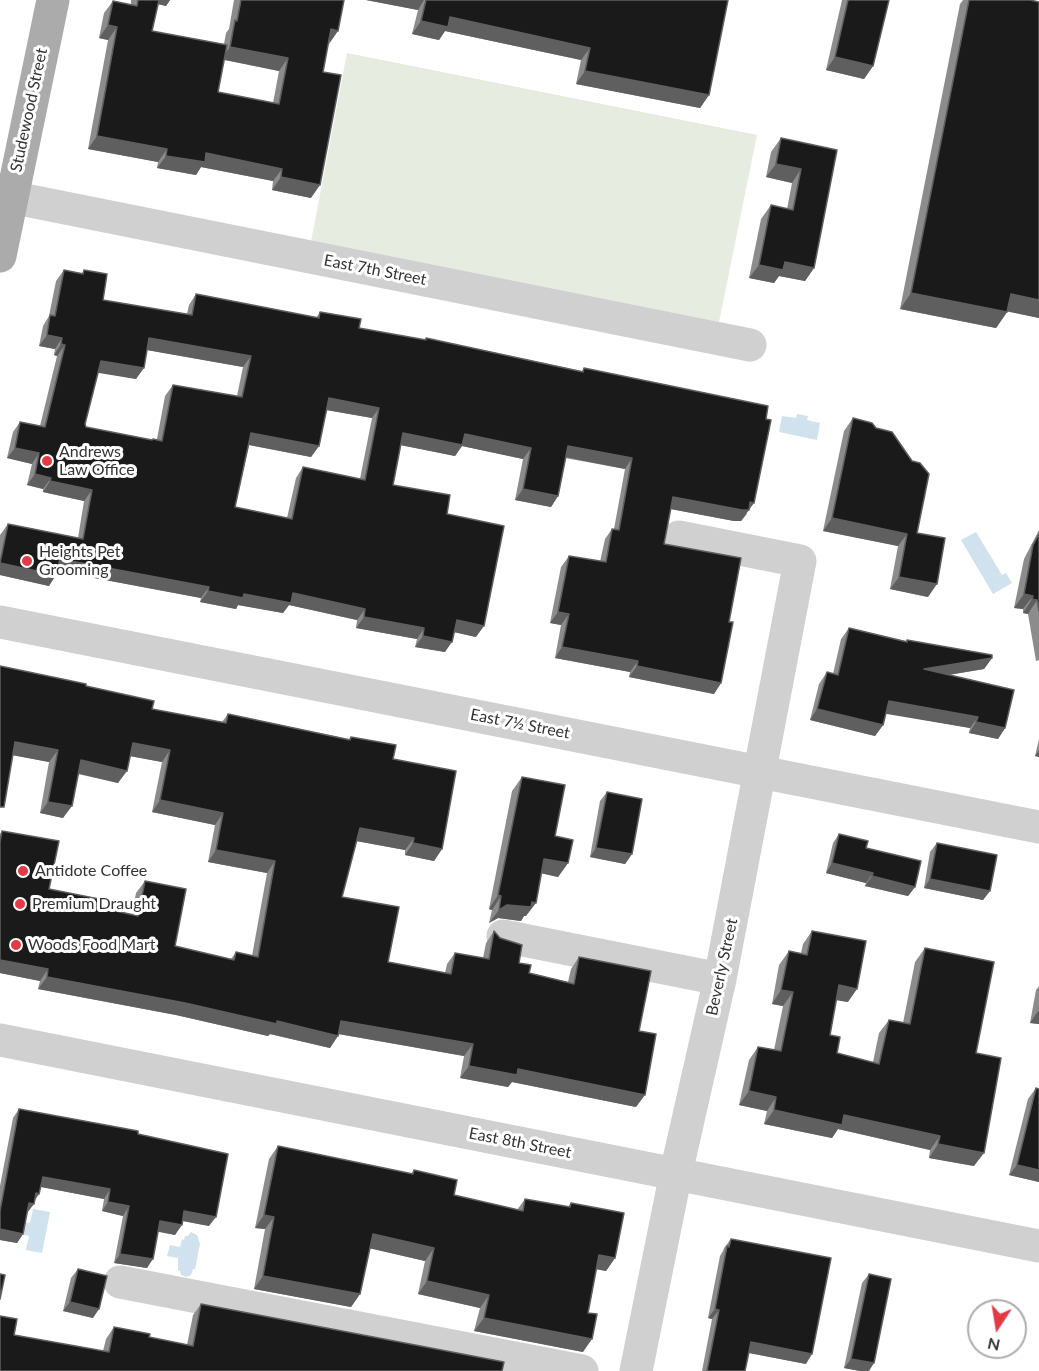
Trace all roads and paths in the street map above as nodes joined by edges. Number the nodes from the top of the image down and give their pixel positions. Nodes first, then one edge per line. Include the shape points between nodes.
1 (53, 0) edge
2 (5, 196) edge
3 (0, 256) edge
4 (750, 345) dead end
5 (679, 537) dead end
6 (0, 622) edge
7 (760, 772) junction
8 (1039, 827) edge
9 (503, 936) edge
10 (720, 979) junction
11 (0, 1040) edge
12 (676, 1173) junction
13 (1039, 1246) edge
14 (120, 1282) dead end
15 (582, 1371) edge
16 (636, 1371) edge

1 - 2 main road, Studewood Street
2 - 3 main road, Studewood Street
2 - 4 street, East 7th Street
5 - 7 street, Beverly Street via 800,561
6 - 7 street, East 7½ Street
7 - 8 street, East 7½ Street
7 - 10 street, Beverly Street
9 - 10 street
10 - 12 street, Beverly Street
11 - 12 street, East 8th Street
12 - 13 street, East 8th Street
12 - 16 street, Beverly Street
14 - 15 street

